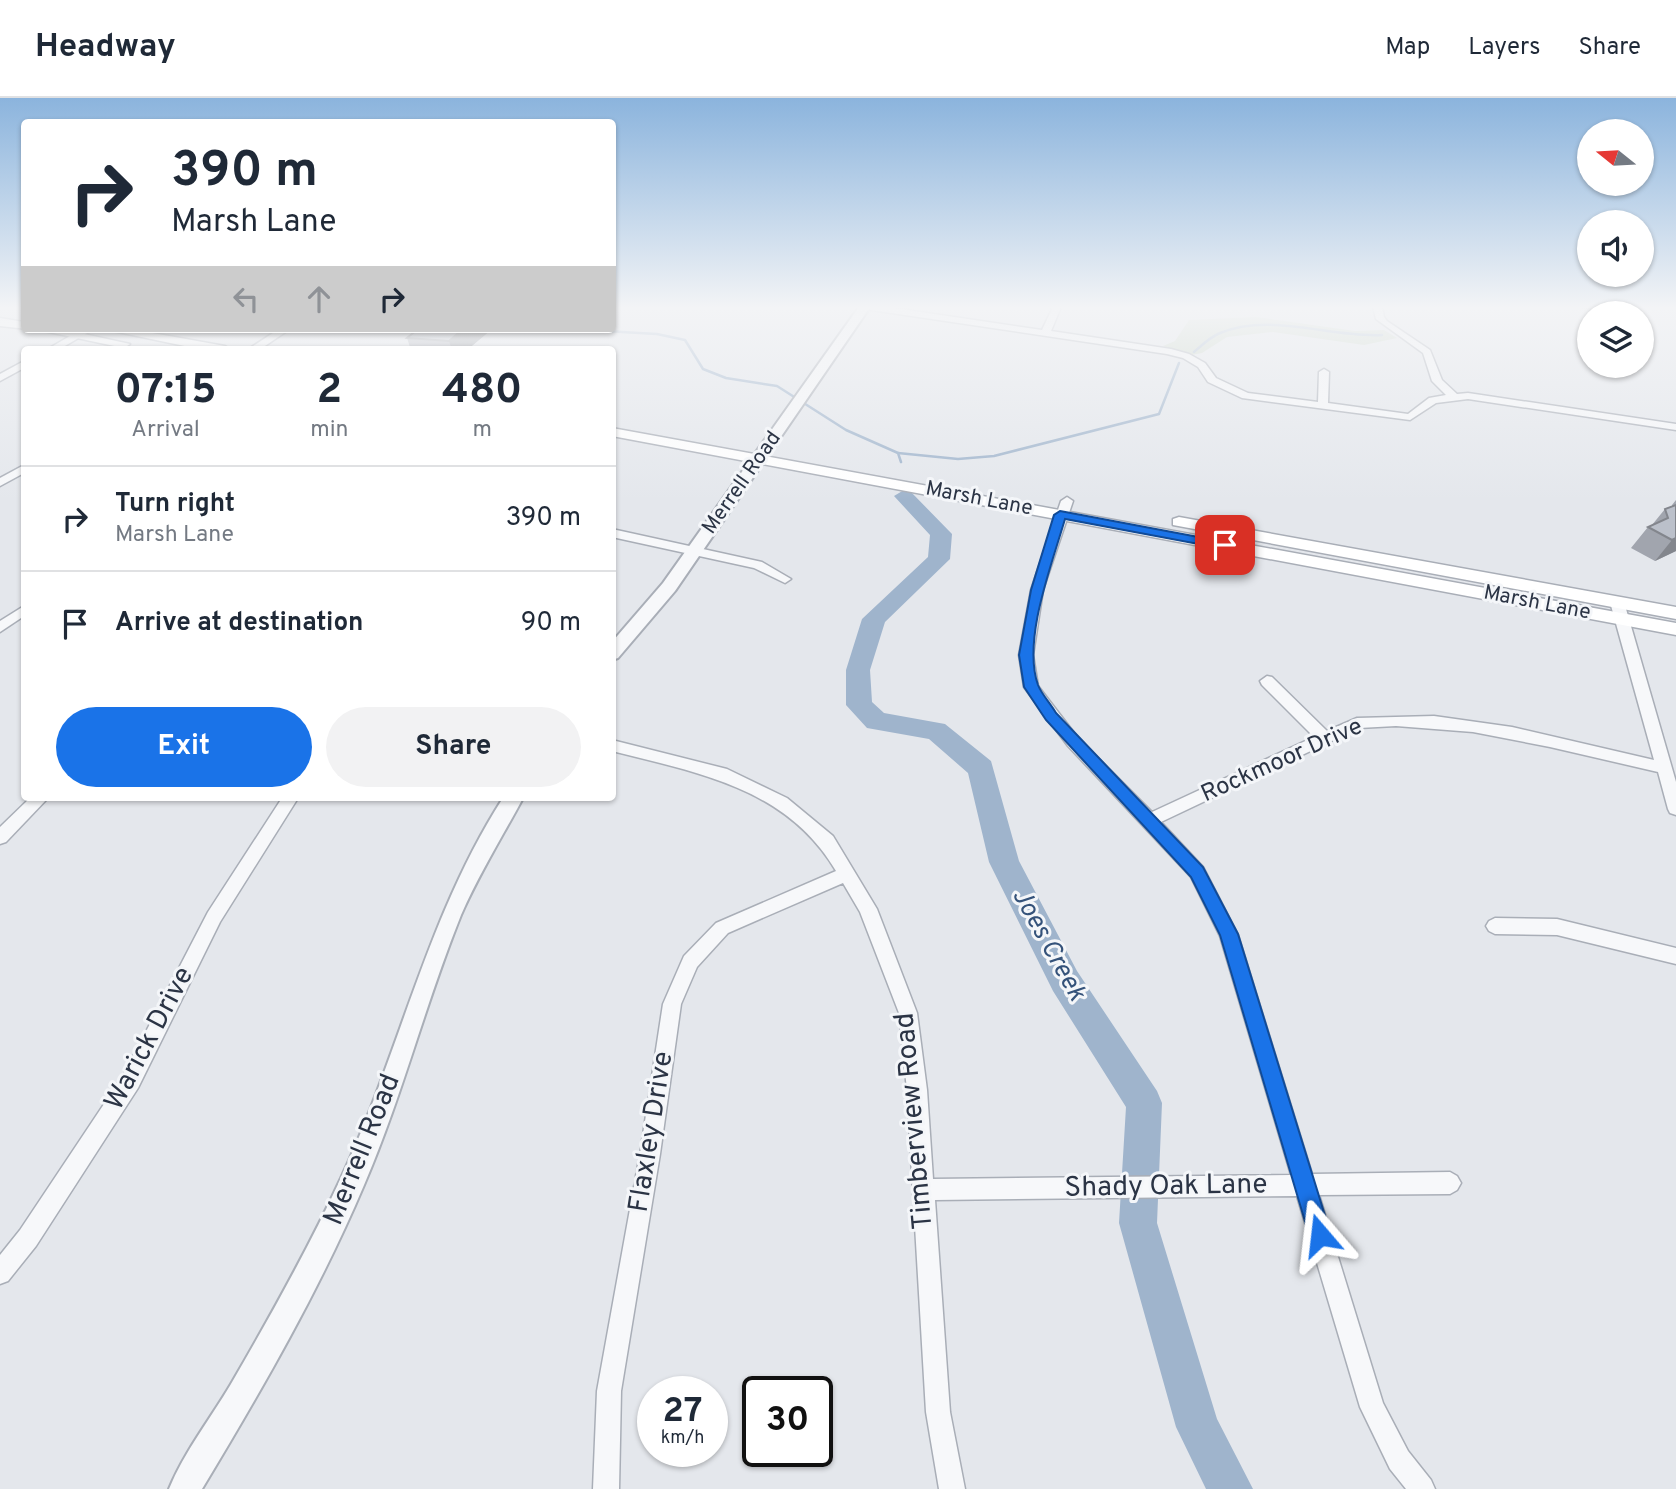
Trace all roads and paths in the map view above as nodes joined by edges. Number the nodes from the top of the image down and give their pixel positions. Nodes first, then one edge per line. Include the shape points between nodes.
1 (820, 372) edge
2 (1207, 372) edge
3 (1324, 372) dead end
4 (1434, 372) edge
5 (1452, 396) junction
6 (1323, 407) junction
7 (1410, 418) junction
8 (616, 420) edge
9 (1423, 427) dead end
10 (1676, 427) edge
11 (616, 433) edge
12 (763, 453) junction
13 (21, 470) edge
14 (0, 483) edge
15 (1064, 508) junction
16 (616, 534) edge
17 (694, 551) junction
18 (785, 579) dead end
19 (1619, 610) junction
20 (21, 612) edge
21 (1676, 612) edge
22 (0, 628) edge
23 (1676, 629) edge
24 (616, 649) edge
25 (1267, 681) dead end
26 (1324, 737) junction
27 (616, 746) edge
28 (1664, 768) junction
29 (37, 801) edge
30 (288, 801) edge
31 (511, 801) edge
32 (1676, 809) edge
33 (1150, 820) junction
34 (0, 837) edge
35 (848, 873) junction
36 (1495, 926) dead end
37 (1676, 956) edge
38 (1450, 1183) dead end
39 (1305, 1185) junction
40 (923, 1190) junction
41 (0, 1273) edge
42 (184, 1489) edge
43 (606, 1489) edge
44 (952, 1489) edge
45 (1422, 1489) edge

1 - 12 street, Merrell Road
2 - 6 street via 1212,380 1246,396
3 - 6 street
4 - 5 street
5 - 7 street via 1433,400
5 - 10 street
6 - 7 street
7 - 9 street
8 - 12 main road, Marsh Lane
11 - 12 main road, Marsh Lane
12 - 15 main road, Marsh Lane
12 - 17 street, Merrell Road
13 - 14 street
15 - 19 main road, Marsh Lane
15 - 33 street via 1037,590 1026,655 1031,687 1073,742
16 - 17 street
17 - 18 street via 758,565
17 - 24 street, Merrell Road
19 - 21 main road, Marsh Lane
19 - 23 main road, Marsh Lane
19 - 28 street
20 - 22 street
25 - 26 street
26 - 28 street, Rockmoor Drive via 1357,723 1381,720 1456,722
26 - 33 street, Rockmoor Drive
27 - 35 street, Timberview Road via 722,773 757,787 827,841
28 - 32 street
29 - 34 street
30 - 41 street, Warick Drive via 214,917 131,1081
31 - 42 street, Merrell Road via 457,894 345,1202 299,1294
33 - 39 street via 1197,872 1229,934
35 - 40 street, Timberview Road via 908,1013
35 - 43 street, Flaxley Drive via 722,928 690,962 672,1004 609,1391
36 - 37 street via 1557,927
38 - 39 street, Shady Oak Lane
39 - 40 street, Shady Oak Lane
39 - 45 street via 1372,1407 1399,1460
40 - 44 street, Timberview Road via 938,1412

